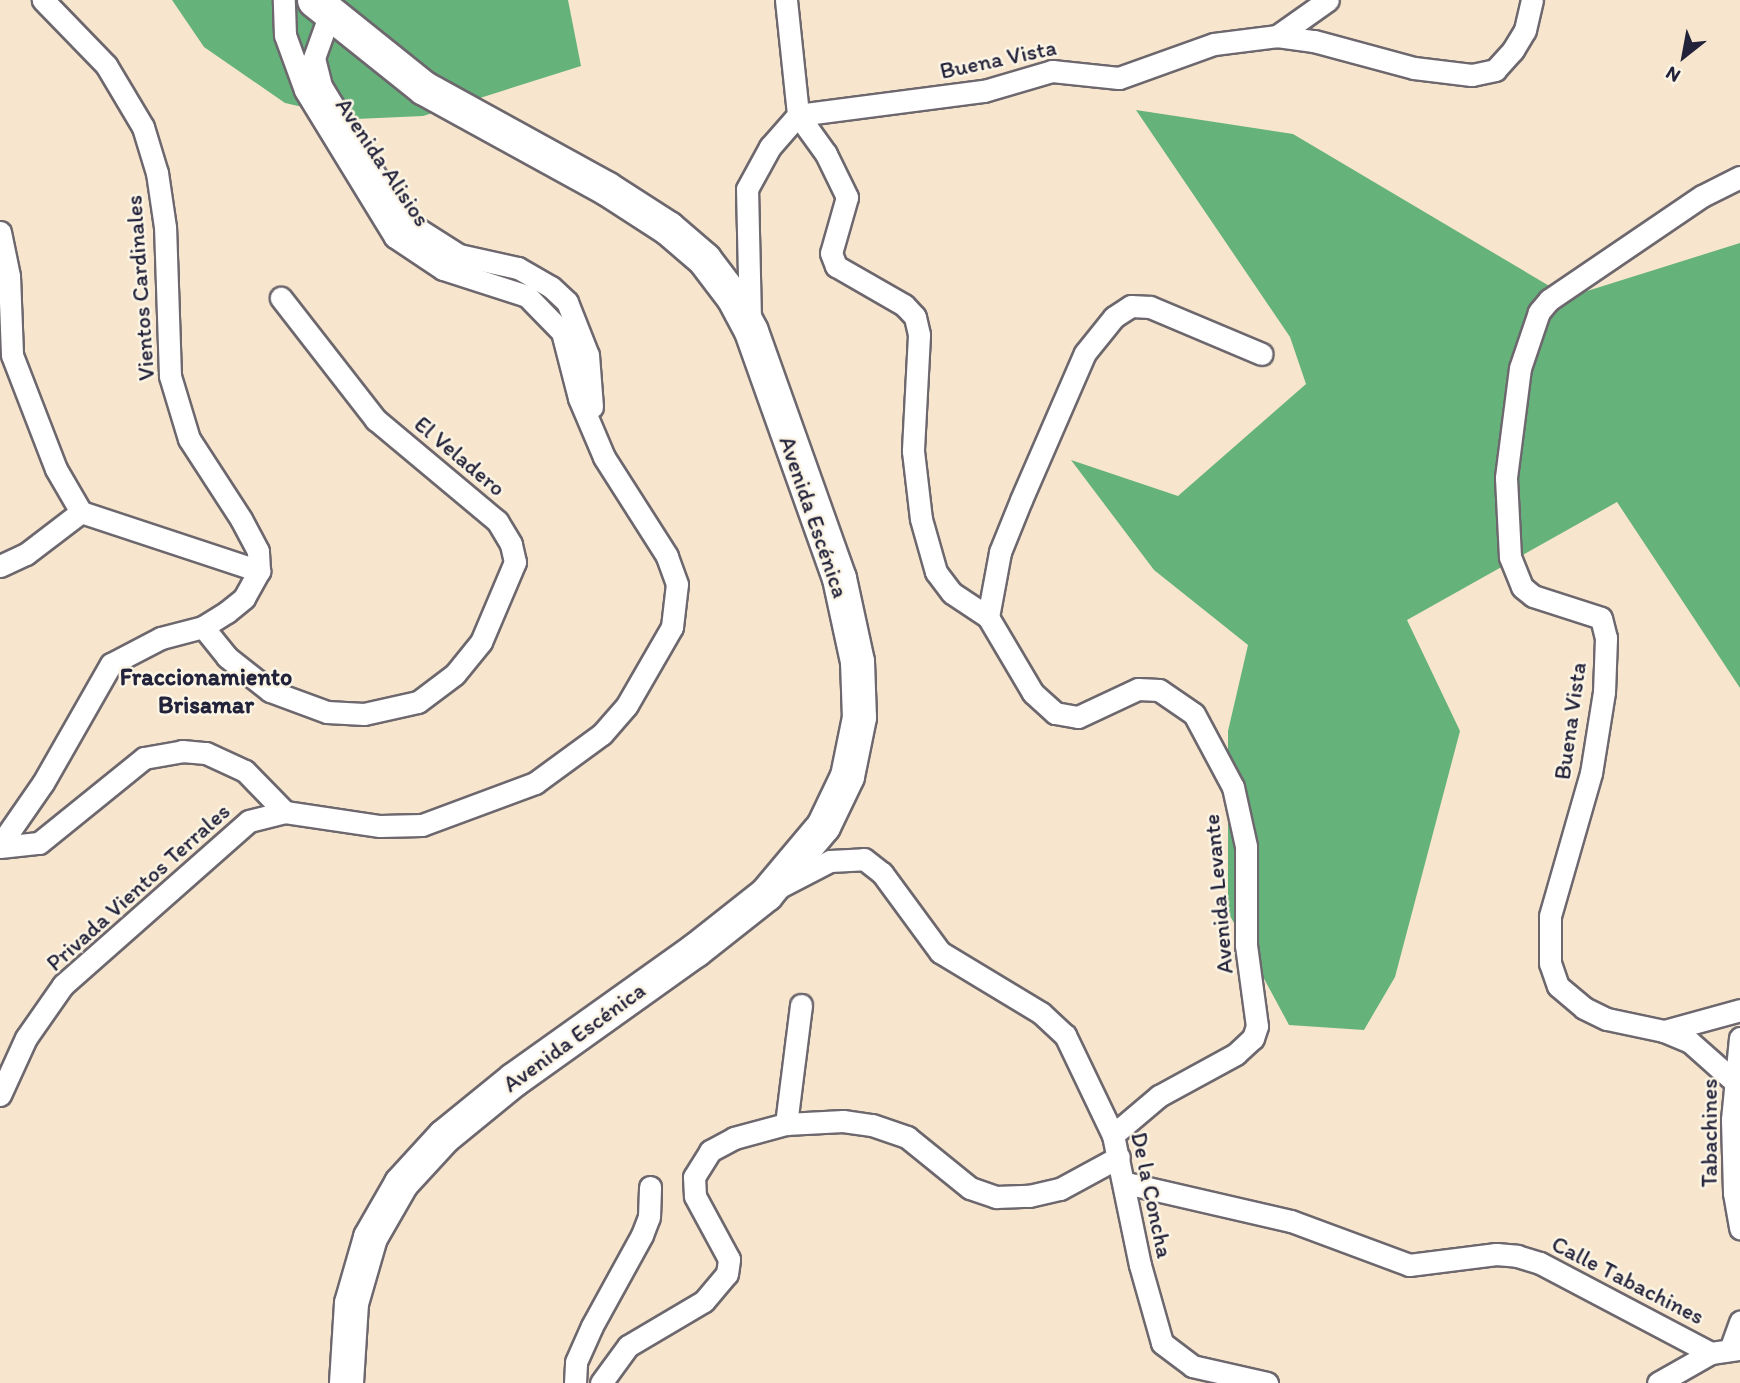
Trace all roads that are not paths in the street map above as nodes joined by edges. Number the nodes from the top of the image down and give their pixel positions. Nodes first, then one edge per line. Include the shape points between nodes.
1 (43, 0) edge
2 (284, 0) edge
3 (786, 0) edge
4 (1328, 0) edge
5 (1532, 0) edge
6 (322, 8) edge
7 (1277, 36) junction
8 (798, 115) junction
9 (1740, 177) edge
10 (0, 232) edge
11 (281, 298) dead end
12 (751, 331) junction
13 (1262, 354) dead end
14 (592, 426) junction
15 (82, 512) junction
16 (0, 566) edge
17 (260, 570) junction
18 (988, 617) junction
19 (203, 627) junction
20 (285, 812) junction
21 (0, 846) edge
22 (766, 894) junction
23 (801, 1005) dead end
24 (1740, 1010) edge
25 (1664, 1031) junction
26 (1740, 1038) edge
27 (1734, 1081) junction
28 (0, 1095) edge
29 (786, 1124) junction
30 (1113, 1135) junction
31 (1119, 1157) junction
32 (1126, 1183) junction
33 (650, 1187) dead end
34 (1740, 1228) edge
35 (1740, 1322) edge
36 (1727, 1350) edge
37 (346, 1383) edge
38 (575, 1383) edge
39 (601, 1383) edge
40 (1267, 1383) edge
41 (1658, 1383) edge

1 - 17 street, Vientos Cardinales via 106,65 143,127 157,173 165,227 170,376 189,439 241,519 258,551
2 - 14 street, Avenida Alisios via 285,35 304,90 396,237 443,269 527,296 547,311 562,332 579,398
3 - 8 street
4 - 7 street
5 - 7 street, Buena Vista via 1525,30 1513,50 1495,70 1472,75 1415,68
6 - 12 main road, Avenida Escénica via 424,88 606,188 668,228 704,259 733,297
6 - 14 street, Avenida Alisios via 314,58 321,86 402,219 459,255 518,268 567,302 588,355
7 - 8 street, Buena Vista via 1214,44 1119,78 1052,71 984,91
8 - 12 street via 770,147 747,189
8 - 18 street, Avenida Levante via 826,154 847,197 831,254 836,266 904,305 915,317 919,335 913,451 921,519 936,572 952,593
9 - 25 street, Buena Vista via 1702,196 1549,300 1539,312 1520,368 1506,478 1510,557 1522,587 1533,596 1601,618 1605,638 1604,692 1591,773 1550,916 1550,963 1558,986 1584,1009 1607,1020
10 - 15 street via 9,276 12,355 56,469
11 - 19 street, El Veladero via 376,419 497,522 511,544 514,562 481,642 455,674 418,702 364,714 327,712 270,691 227,657
12 - 22 main road, Avenida Escénica via 839,578 857,661 859,717 847,776 823,826
13 - 18 street via 1150,307 1131,306 1107,324 1085,353 1016,511 996,565
14 - 20 street, Avenida Alisios via 613,476 667,556 677,584 673,627 627,705 602,734 535,783 422,825 380,826
15 - 16 street via 26,554
15 - 17 street
17 - 19 street via 244,597
18 - 30 street, Avenida Levante via 1033,693 1055,713 1078,717 1138,689 1159,690 1179,700 1194,713 1209,740 1233,787 1242,818 1246,945 1257,1005 1252,1038 1236,1054 1159,1096
19 - 21 street via 161,638 111,664
20 - 21 street via 245,771 206,753 161,753 144,758 39,843
20 - 28 street, Privada Vientos Terrales via 249,821 63,985 26,1038
22 - 30 street, De la Concha via 830,861 864,859 882,873 940,952 1041,1013 1065,1035
22 - 37 main road, Avenida Escénica via 513,1079 444,1136 401,1183 370,1237 351,1303
23 - 29 street
24 - 25 street, Buena Vista
25 - 27 street via 1704,1053
26 - 27 street, Tabachines
27 - 34 street, Tabachines via 1734,1193
29 - 31 street via 843,1121 908,1137 971,1188 996,1197 1060,1189
29 - 39 street via 734,1138 699,1163 695,1196 729,1259 727,1274 704,1301 628,1346
30 - 31 street, De la Concha
31 - 32 street, De la Concha
32 - 36 street, Calle Tabachines via 1291,1221 1409,1265 1496,1254 1517,1256
32 - 40 street, De la Concha via 1140,1265 1162,1343 1192,1366
33 - 38 street via 642,1235 592,1326 576,1362
35 - 36 street
36 - 41 street

